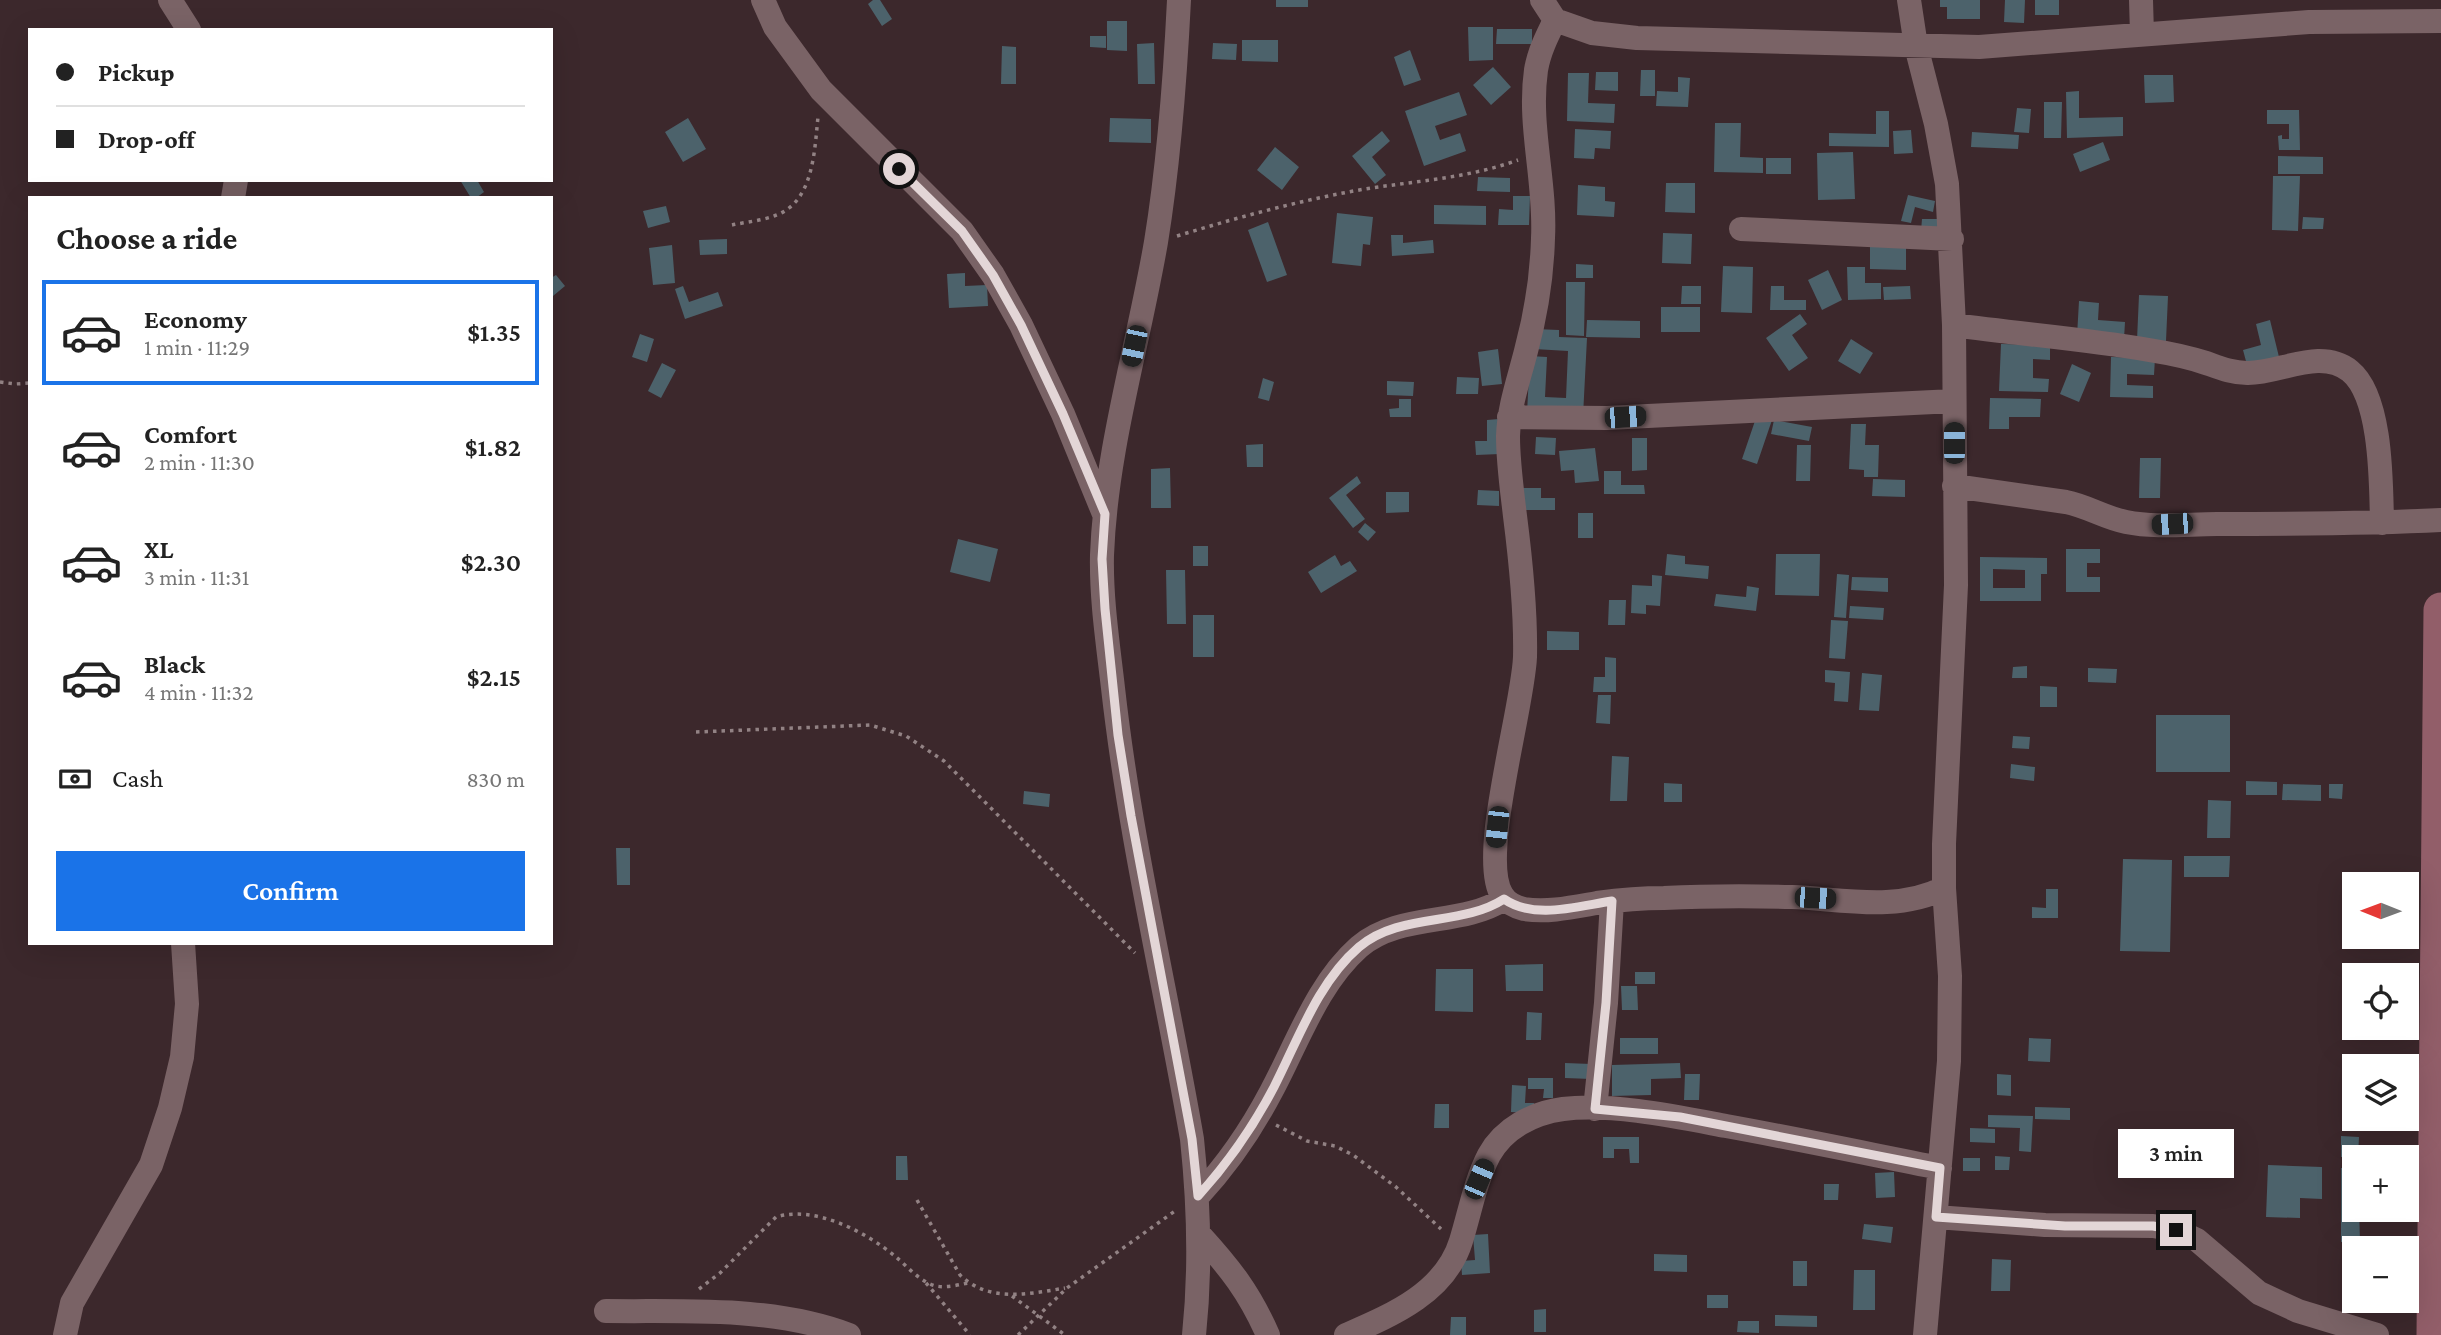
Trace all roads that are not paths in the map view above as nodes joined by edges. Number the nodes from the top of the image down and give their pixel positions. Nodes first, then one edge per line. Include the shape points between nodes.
1 (170, 0) edge
2 (763, 0) edge
3 (1179, 0) edge
4 (1909, 0) edge
5 (2141, 0) edge
6 (1548, 10) edge
7 (2441, 21) edge
8 (189, 28) edge
9 (2142, 34) junction
10 (1916, 46) junction
11 (1741, 229) dead end
12 (1952, 239) junction
13 (1954, 325) junction
14 (1954, 401) junction
15 (1510, 417) junction
16 (1954, 486) junction
17 (1105, 514) junction
18 (2441, 520) edge
19 (2382, 523) junction
20 (2441, 610) edge
21 (1944, 888) junction
22 (1504, 899) junction
23 (1612, 901) junction
24 (183, 945) edge
25 (1595, 1109) junction
26 (1940, 1168) junction
27 (1198, 1196) junction
28 (1936, 1217) junction
29 (1199, 1234) junction
30 (606, 1311) dead end
31 (65, 1335) edge
32 (849, 1335) edge
33 (1194, 1335) edge
34 (1268, 1335) edge
35 (1346, 1335) edge
36 (1925, 1335) edge
37 (2376, 1335) edge
38 (2434, 1335) edge

1 - 8 street
2 - 17 street via 775,27 821,90 962,231 993,275 1063,414
3 - 17 street via 1167,164
4 - 10 street
5 - 9 street
6 - 10 street via 1592,33 1637,38
6 - 15 street via 1535,97 1544,233 1541,275
7 - 9 street via 2309,22
9 - 10 street via 1979,47
10 - 12 street via 1939,136
11 - 12 street
12 - 13 street
13 - 14 street
13 - 19 street via 2148,349 2233,373 2258,373 2295,363 2325,362 2347,369 2361,382 2373,417
14 - 15 street via 1607,418
14 - 16 street
15 - 22 street via 1509,460 1525,649 1493,866 1495,884
16 - 19 street via 2066,502 2127,523
16 - 21 street via 1956,585
17 - 27 street via 1102,559 1118,735 1192,1139
18 - 19 street
20 - 38 street
21 - 23 street via 1914,901 1894,903 1789,897
21 - 26 street via 1949,1061
22 - 23 street via 1524,909 1552,910
22 - 27 street via 1481,910 1404,925 1360,946 1311,1013 1260,1113
23 - 25 street
24 - 31 street via 187,1004 182,1057 170,1108 151,1165 72,1303
25 - 26 street via 1680,1117
25 - 35 street via 1539,1115 1504,1135 1469,1204 1458,1250 1435,1285 1404,1307
26 - 28 street
27 - 29 street
28 - 36 street
28 - 37 street via 2176,1230 2197,1240 2259,1293 2298,1311
29 - 33 street
29 - 34 street via 1241,1283
30 - 32 street via 717,1312 794,1319

